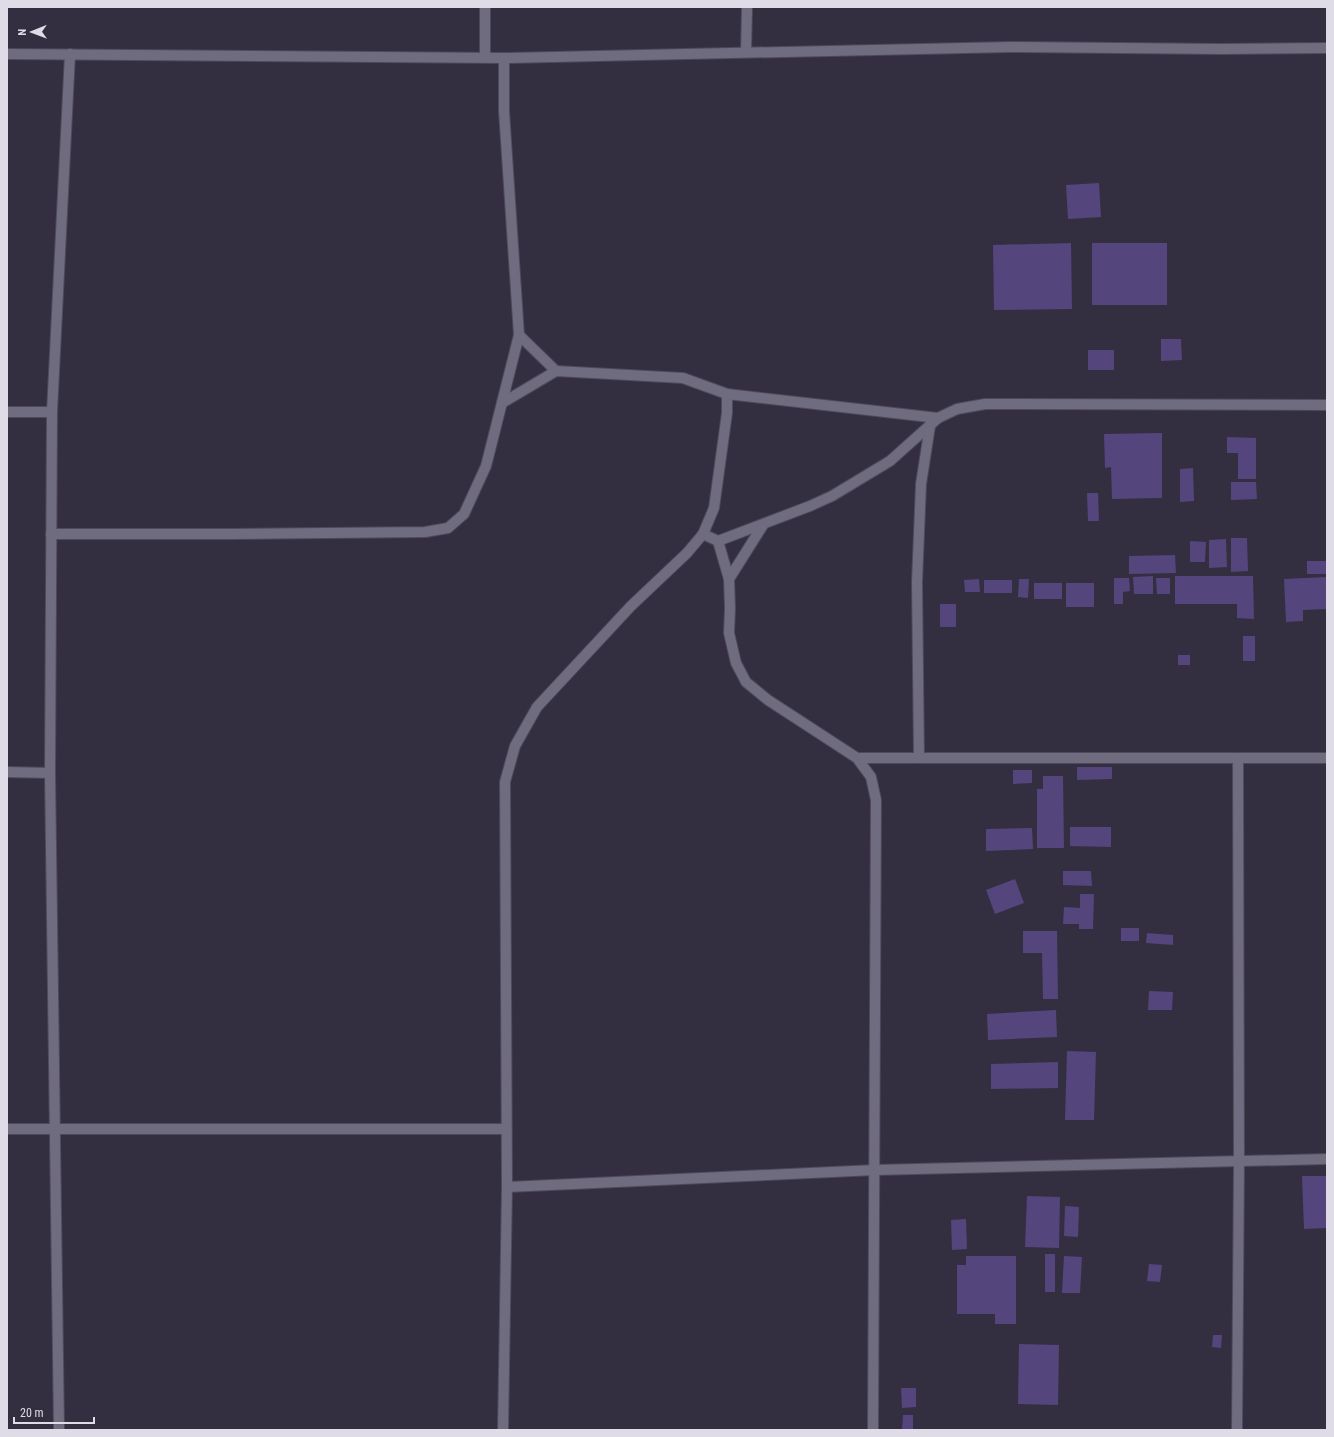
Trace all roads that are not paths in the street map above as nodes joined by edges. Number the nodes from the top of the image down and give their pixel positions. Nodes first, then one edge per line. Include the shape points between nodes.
1 (485, 7) edge
2 (747, 7) edge
3 (1327, 48) edge
4 (746, 52) junction
5 (7, 54) edge
6 (70, 54) junction
7 (485, 57) junction
8 (504, 58) junction
9 (518, 335) junction
10 (556, 371) junction
11 (727, 394) junction
12 (502, 403) junction
13 (1327, 405) edge
14 (7, 412) edge
15 (52, 412) junction
16 (938, 418) junction
17 (930, 426) junction
18 (763, 525) junction
19 (51, 534) junction
20 (703, 534) junction
21 (718, 540) junction
22 (729, 579) junction
23 (857, 758) junction
24 (919, 758) junction
25 (1238, 758) junction
26 (1327, 758) edge
27 (7, 772) edge
28 (50, 773) junction
29 (7, 1129) edge
30 (506, 1129) junction
31 (56, 1130) junction
32 (1327, 1159) edge
33 (1239, 1162) junction
34 (874, 1170) junction
35 (507, 1187) junction
36 (59, 1430) edge
37 (503, 1430) edge
38 (873, 1430) edge
39 (1237, 1430) edge

1 - 7 street
2 - 4 street
3 - 4 street via 1010,46
4 - 8 street
5 - 6 street
6 - 7 street
6 - 15 street
7 - 8 street
8 - 9 street via 504,112
9 - 10 street
9 - 12 street
10 - 11 street via 683,378
10 - 12 street
11 - 16 street
11 - 20 street via 727,413 715,503
12 - 19 street via 486,466 464,514 448,528 425,532
13 - 16 street via 985,404 957,409
14 - 15 street
15 - 19 street
16 - 17 street
17 - 18 street via 890,460 851,485 810,506
17 - 24 street via 921,484 917,582
18 - 21 street
18 - 22 street
19 - 28 street
20 - 21 street
20 - 30 street via 687,554 632,606 538,707 515,746 505,782
21 - 22 street
22 - 23 street via 729,633 736,663 746,682 768,700
23 - 24 street
23 - 34 street via 871,777 876,800
24 - 25 street
25 - 26 street
25 - 33 street
27 - 28 street
28 - 31 street
29 - 31 street
30 - 31 street
30 - 35 street
31 - 36 street
32 - 33 street
33 - 34 street
33 - 39 street
34 - 35 street
34 - 38 street
35 - 37 street

